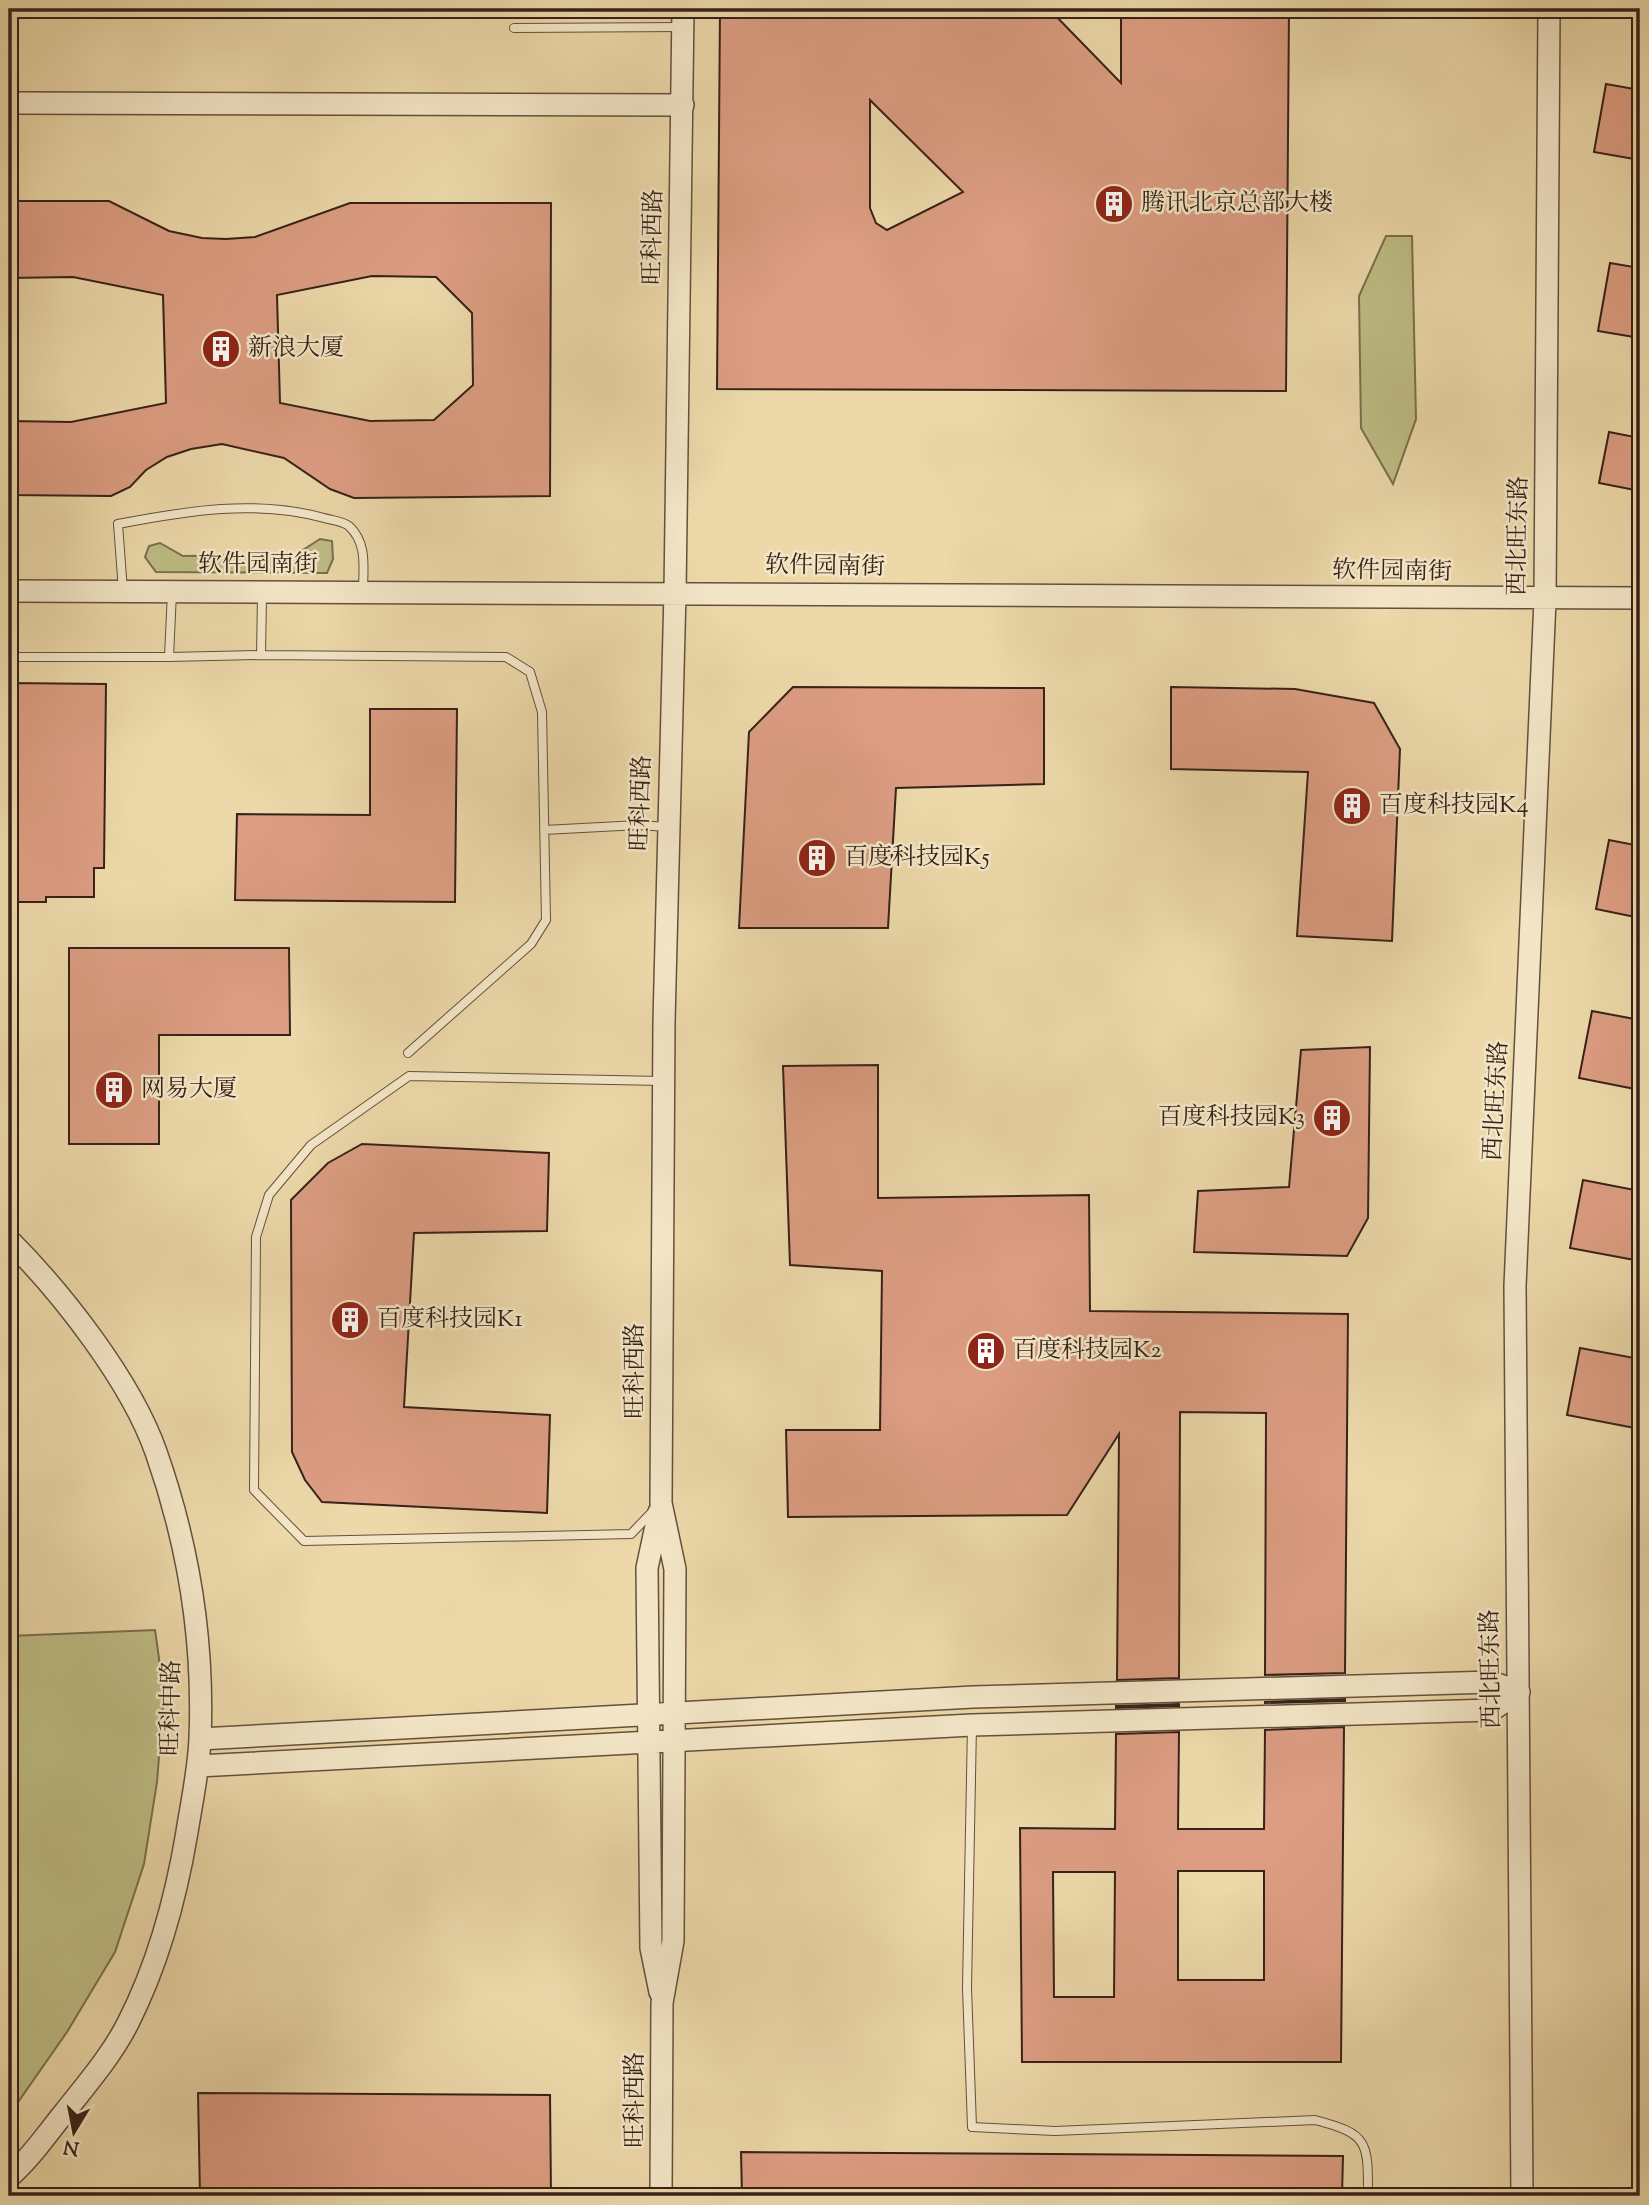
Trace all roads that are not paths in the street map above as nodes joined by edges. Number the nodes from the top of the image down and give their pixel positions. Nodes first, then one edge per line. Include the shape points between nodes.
1 (1549, 9) edge
2 (682, 18) edge
3 (514, 29) dead end
4 (9, 103) edge
5 (682, 105) junction
6 (9, 591) edge
7 (122, 591) junction
8 (172, 591) junction
9 (363, 591) junction
10 (262, 592) junction
11 (675, 592) junction
12 (1640, 598) edge
13 (1545, 600) junction
14 (261, 655) junction
15 (9, 657) edge
16 (169, 657) junction
17 (667, 827) junction
18 (544, 830) junction
19 (408, 1053) dead end
20 (663, 1081) junction
21 (9, 1240) edge
22 (661, 1503) junction
23 (1519, 1692) junction
24 (674, 1714) junction
25 (648, 1715) junction
26 (972, 1725) junction
27 (201, 1739) junction
28 (674, 1742) junction
29 (649, 1743) junction
30 (198, 1766) junction
31 (662, 2003) junction
32 (9, 2177) edge
33 (661, 2196) edge
34 (1368, 2196) edge
35 (1522, 2196) edge

1 - 13 street, 西北旺东路
2 - 3 lane
2 - 5 street, 旺科西路
4 - 5 street
5 - 11 street, 旺科西路
6 - 7 street, 软件园南街
7 - 8 street, 软件园南街
7 - 9 lane via 118,524 181,512 262,507 303,512 348,525 363,546
8 - 10 street, 软件园南街
8 - 16 lane
9 - 10 street, 软件园南街
9 - 11 street, 软件园南街
10 - 14 lane
11 - 13 street, 软件园南街
11 - 17 street, 旺科西路
12 - 13 street, 软件园南街
13 - 23 street, 西北旺东路 via 1515,1286
14 - 16 lane
14 - 18 lane via 506,657 530,672 542,712
15 - 16 lane
17 - 18 lane
17 - 20 street, 旺科西路
18 - 19 lane via 546,920 531,944
20 - 22 street, 旺科西路
20 - 22 lane via 409,1076 311,1145 269,1195 256,1237 254,1490 304,1541 631,1534
21 - 27 street, 旺科中路 via 70,1306 155,1450 193,1600 201,1664
22 - 24 street via 675,1569
22 - 25 street via 647,1568
23 - 24 street via 1492,1682 973,1697
23 - 26 street via 1492,1710
23 - 35 street, 西北旺东路
24 - 25 street
24 - 28 street
25 - 27 street
25 - 29 street
26 - 28 street
26 - 34 lane via 967,1988 972,2127 1055,2132 1315,2120 1349,2129 1360,2140 1368,2160
27 - 30 street, 旺科中路
28 - 29 street
28 - 31 street via 673,1941
29 - 30 street
29 - 31 street via 651,1948
30 - 32 street, 旺科中路 via 176,1899 128,2024 82,2091
31 - 33 street, 旺科西路

